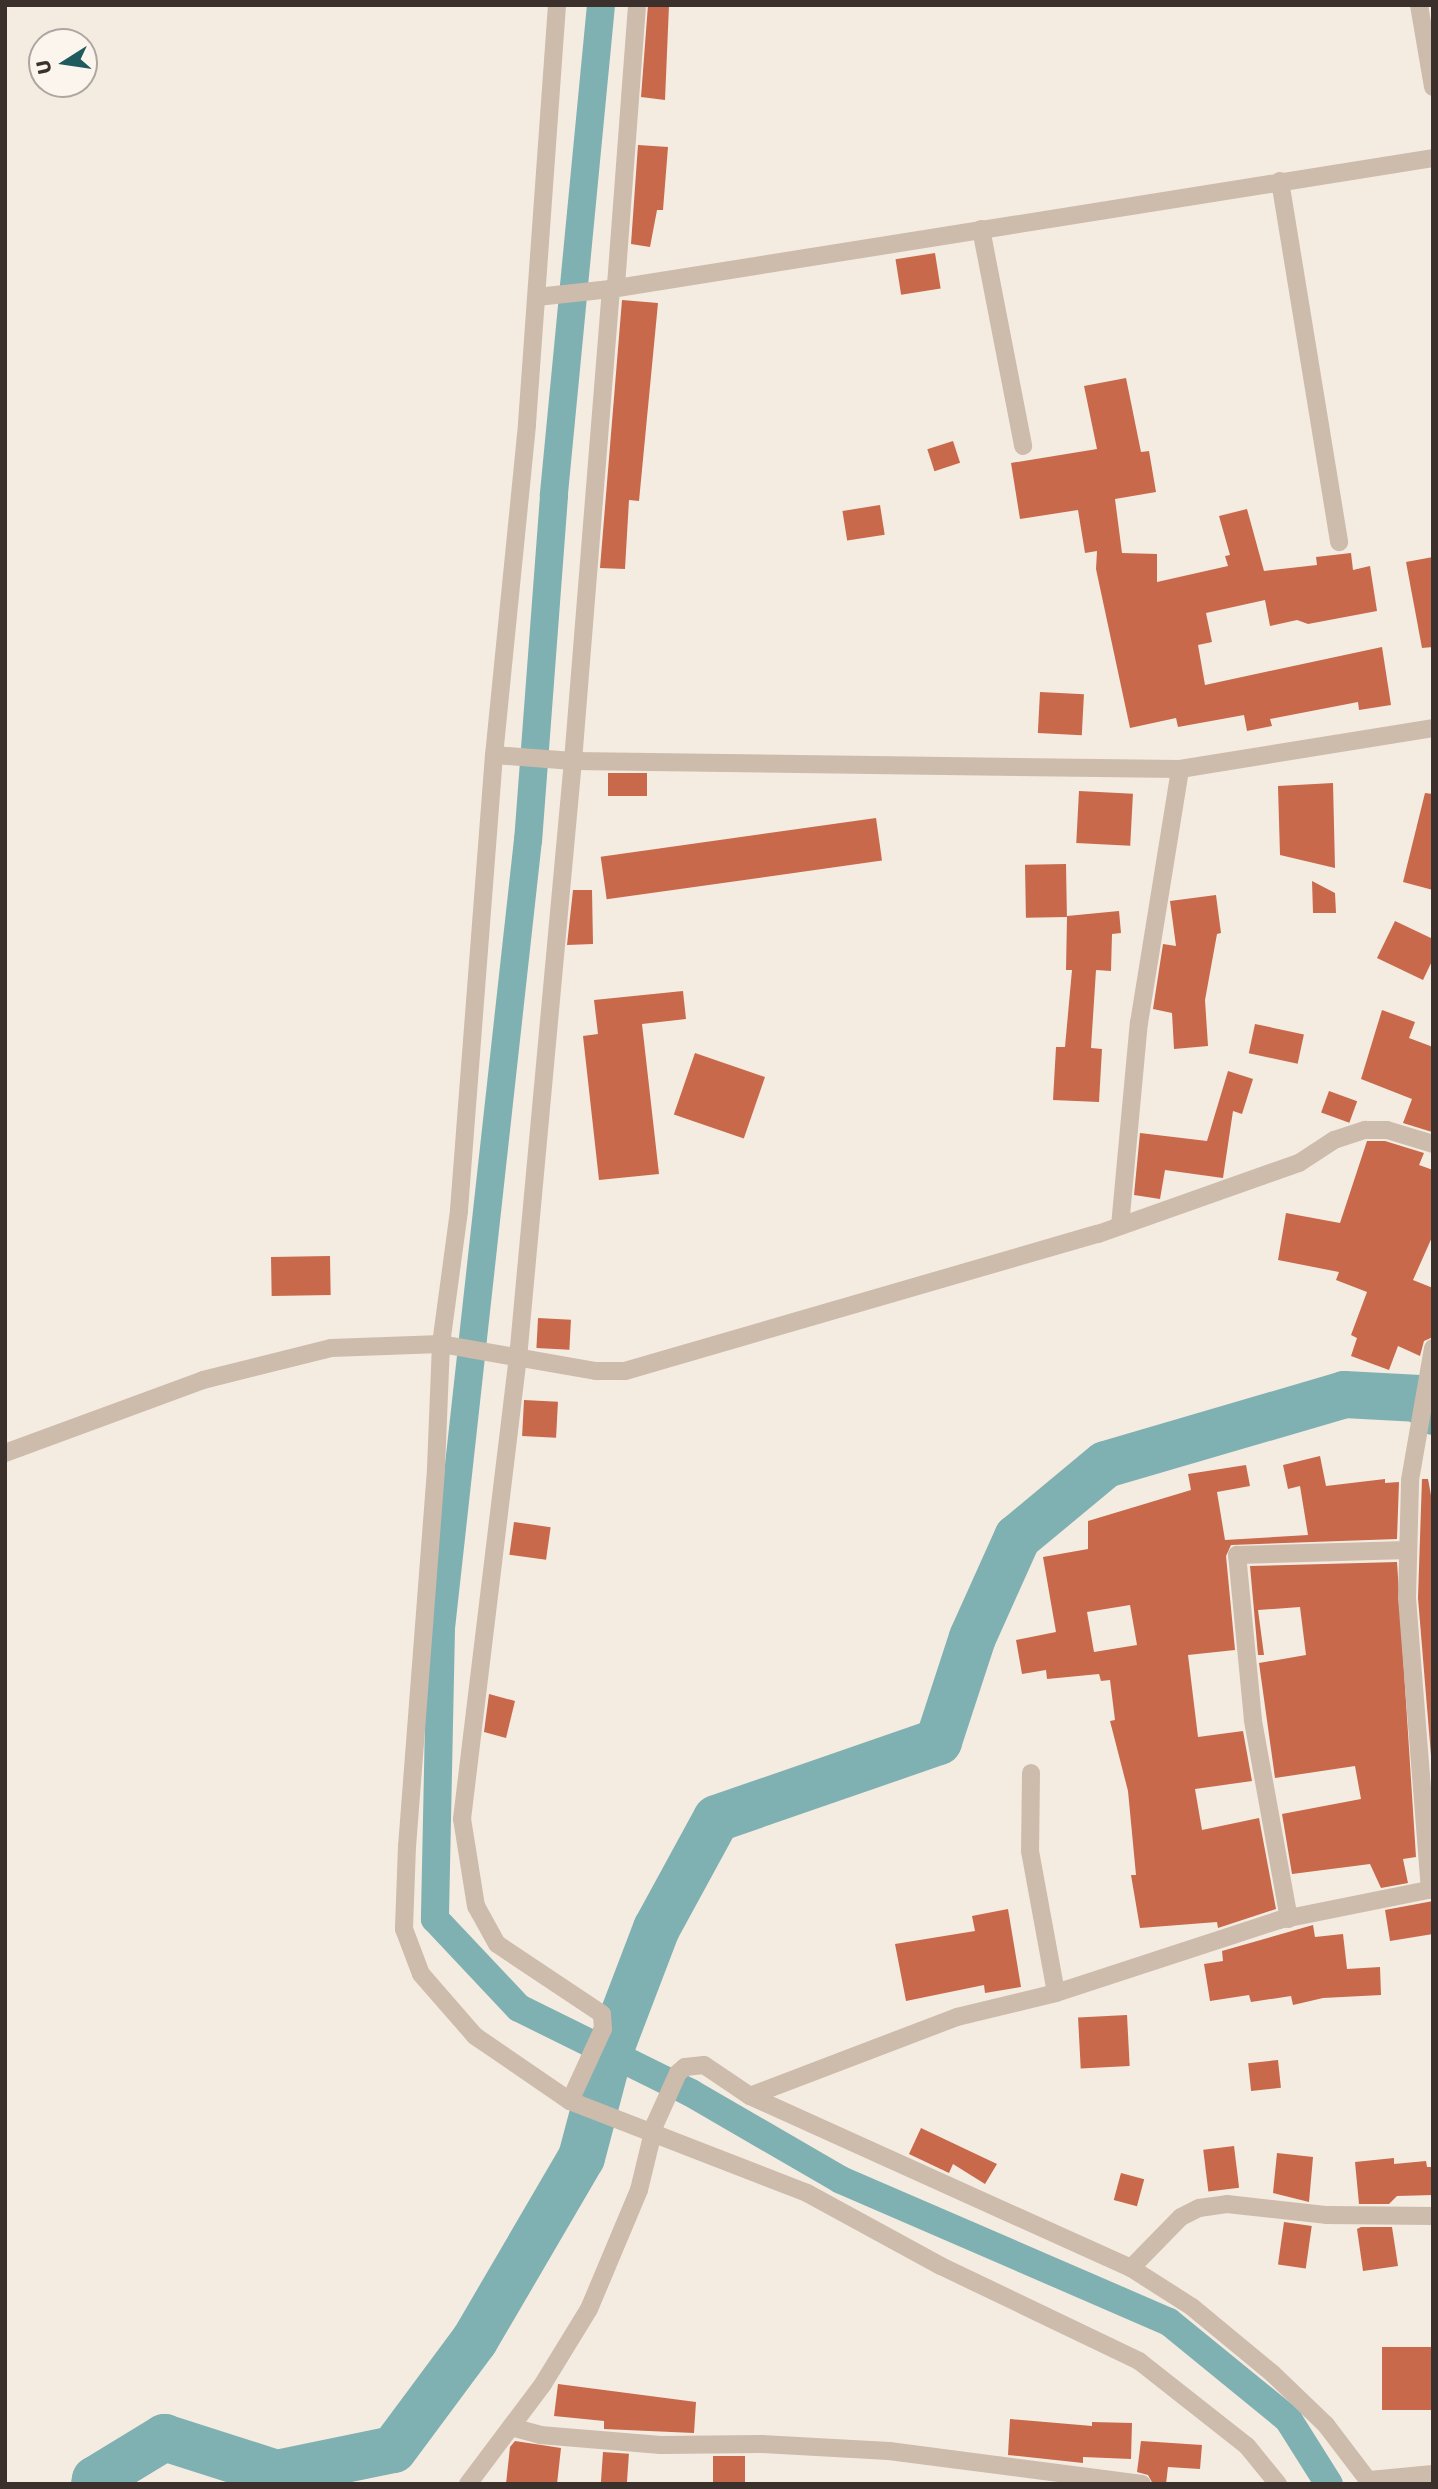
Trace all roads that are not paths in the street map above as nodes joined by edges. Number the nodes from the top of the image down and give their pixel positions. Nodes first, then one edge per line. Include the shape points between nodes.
1 (557, 5) edge
2 (637, 5) edge
3 (1419, 5) edge
4 (1433, 87) edge
5 (1433, 158) edge
6 (1280, 181) junction
7 (981, 229) junction
8 (610, 288) junction
9 (545, 297) junction
10 (1023, 446) dead end
11 (1339, 542) dead end
12 (1433, 728) edge
13 (498, 756) junction
14 (569, 761) junction
15 (1180, 769) junction
16 (1433, 1144) edge
17 (1119, 1226) junction
18 (448, 1345) junction
19 (1433, 1348) edge
20 (509, 1357) junction
21 (5, 1453) edge
22 (1408, 1550) junction
23 (1031, 1773) dead end
24 (1431, 1890) edge
25 (1289, 1919) junction
26 (1056, 1993) junction
27 (750, 2096) junction
28 (576, 2104) junction
29 (654, 2128) junction
30 (1433, 2216) edge
31 (1131, 2268) junction
32 (511, 2427) junction
33 (1433, 2474) edge
34 (1371, 2482) edge
35 (468, 2484) edge
36 (1142, 2484) edge
37 (1278, 2484) edge

1 - 9 street
2 - 8 street
3 - 4 street
5 - 6 street
6 - 7 street
6 - 11 street
7 - 8 street
7 - 10 street
8 - 9 street
8 - 14 street
9 - 13 street
12 - 15 street
13 - 14 street
13 - 18 street
14 - 15 street
14 - 20 street
15 - 17 street via 1139,1023
16 - 17 street via 1387,1130 1365,1130 1334,1140 1299,1163
17 - 20 street via 813,1320 625,1371
18 - 20 street
18 - 21 street via 331,1348 203,1380
18 - 28 street via 404,1929 421,1974 475,2036
19 - 22 street via 1415,1442
20 - 28 street via 462,1819 476,1906 496,1944 602,2014 603,2029 582,2072
22 - 24 street via 1412,1689
22 - 25 street via 1237,1555 1254,1720
23 - 26 street via 1030,1851
24 - 25 street
25 - 26 street
26 - 27 street via 957,2017
27 - 29 street via 704,2065 678,2073
27 - 31 street
28 - 29 street via 632,2126
29 - 32 street via 639,2190 589,2309
29 - 37 street via 807,2193 941,2266 1139,2361 1247,2446
30 - 31 street via 1327,2215 1246,2205 1199,2208 1181,2217
31 - 34 street via 1192,2307 1273,2374 1326,2425
32 - 35 street
32 - 36 street via 540,2435 661,2445 761,2444 889,2451
33 - 34 street

